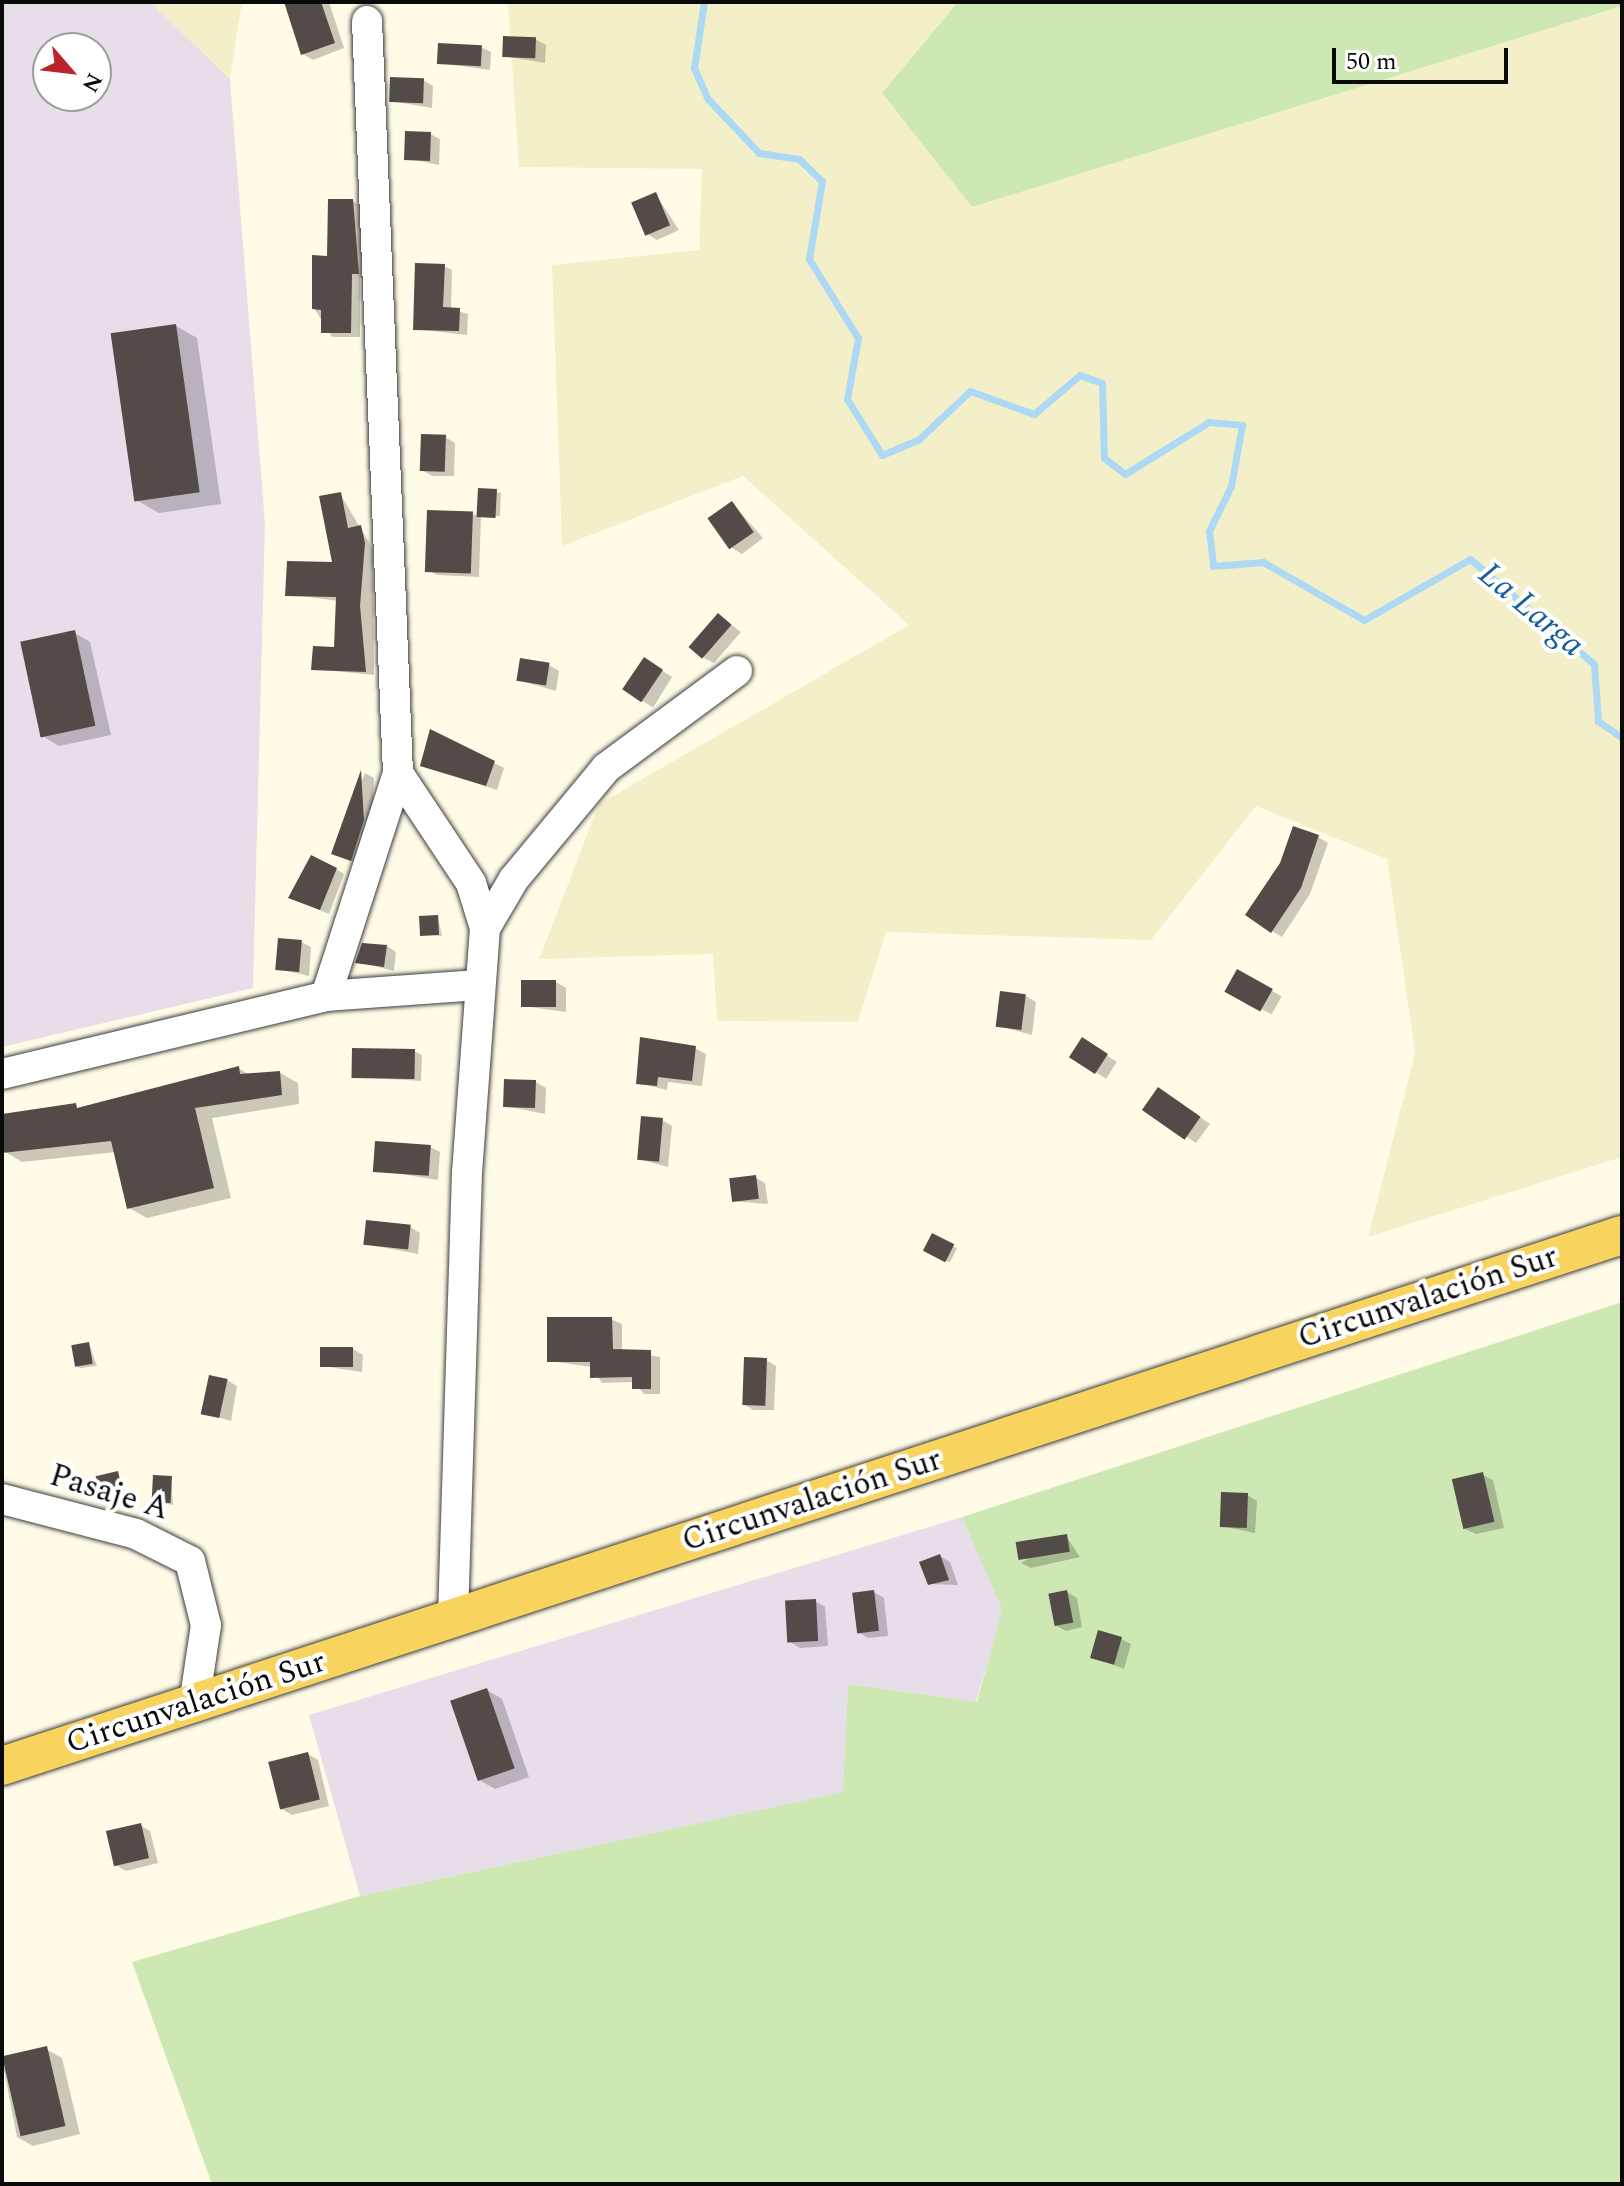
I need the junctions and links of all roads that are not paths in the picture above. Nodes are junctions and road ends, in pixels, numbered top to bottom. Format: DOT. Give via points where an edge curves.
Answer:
graph roads {
  1 [pos="367,21"];
  2 [pos="737,671"];
  3 [pos="398,773"];
  4 [pos="485,928"];
  5 [pos="478,985"];
  6 [pos="326,996"];
  7 [pos="2,1074"];
  8 [pos="1622,1235"];
  9 [pos="2,1499"];
  10 [pos="453,1619"];
  11 [pos="194,1704"];
  12 [pos="2,1766"];
  1 -- 3 [label="street"];
  2 -- 4 [label="street" via="606,768 514,879"];
  3 -- 4 [label="street" via="471,883"];
  3 -- 6 [label="street"];
  4 -- 5 [label="street"];
  5 -- 6 [label="street"];
  5 -- 10 [label="street"];
  6 -- 7 [label="street"];
  8 -- 10 [label="main road, Circunvalación Sur"];
  9 -- 11 [label="street, Pasaje A" via="136,1534 190,1561 206,1625"];
  10 -- 11 [label="main road, Circunvalación Sur"];
  11 -- 12 [label="main road, Circunvalación Sur"];
}
